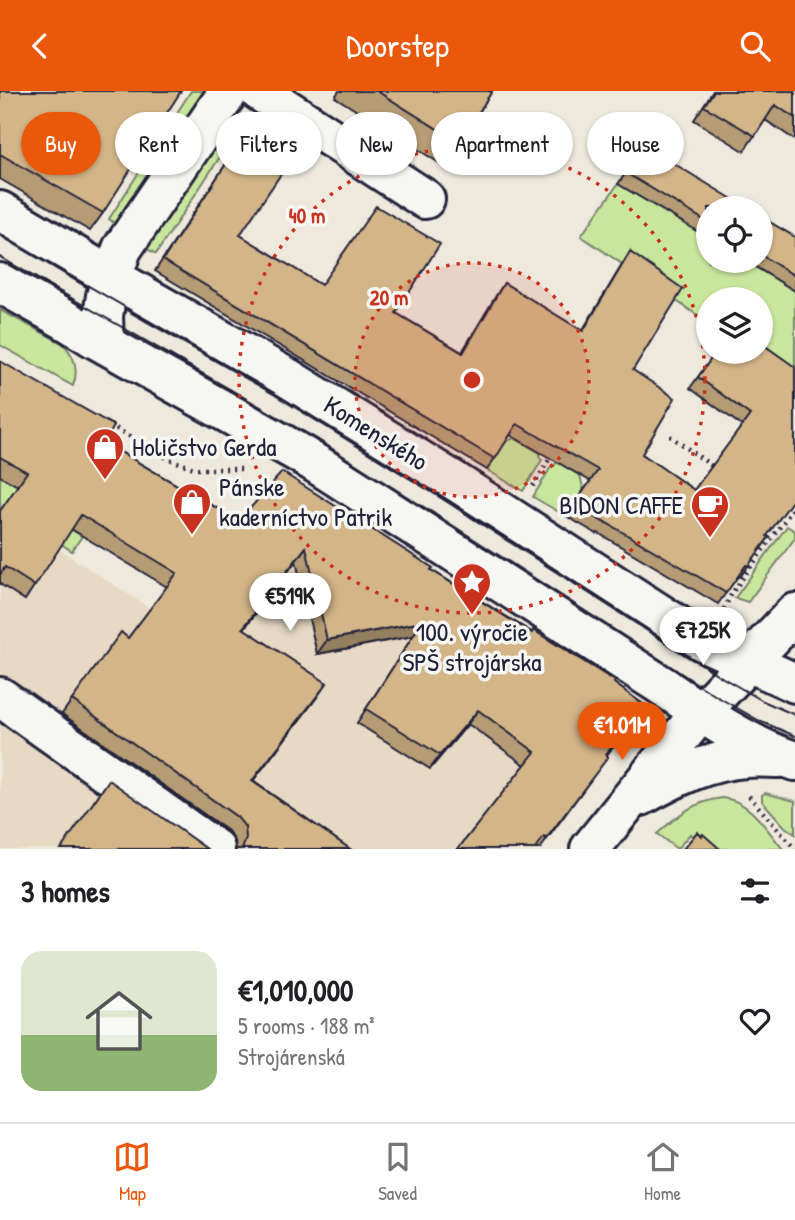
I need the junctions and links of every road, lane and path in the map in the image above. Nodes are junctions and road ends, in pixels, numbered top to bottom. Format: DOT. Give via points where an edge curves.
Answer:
graph roads {
  1 [pos="229,91"];
  2 [pos="260,91"];
  3 [pos="425,199"];
  4 [pos="0,211"];
  5 [pos="111,277"];
  6 [pos="0,283"];
  7 [pos="104,343"];
  8 [pos="109,424"];
  9 [pos="670,436"];
  10 [pos="550,459"];
  11 [pos="712,466"];
  12 [pos="250,470"];
  13 [pos="528,494"];
  14 [pos="795,506"];
  15 [pos="723,611"];
  16 [pos="795,614"];
  17 [pos="748,663"];
  18 [pos="795,683"];
  19 [pos="0,698"];
  20 [pos="700,713"];
  21 [pos="790,760"];
  22 [pos="747,794"];
  23 [pos="616,817"];
  24 [pos="215,849"];
  25 [pos="590,849"];
  26 [pos="795,849"];
  1 -- 5 [label="street" via="122,249"];
  2 -- 3 [label="street"];
  4 -- 5 [label="street, Komenského"];
  5 -- 7 [label="street" via="103,316"];
  5 -- 17 [label="street, Komenského" via="286,377 702,641"];
  6 -- 7 [label="street"];
  7 -- 20 [label="street" via="306,457"];
  8 -- 12 [label="path" via="169,459 196,469"];
  9 -- 11 [label="path"];
  10 -- 13 [label="path"];
  14 -- 15 [label="path"];
  16 -- 17 [label="street"];
  17 -- 18 [label="street, Komenského"];
  17 -- 20 [label="street"];
  19 -- 24 [label="street"];
  20 -- 21 [label="street"];
  20 -- 23 [label="street"];
  21 -- 23 [label="street" via="744,758 714,763 638,797"];
  22 -- 26 [label="path"];
  23 -- 25 [label="street"];
}
